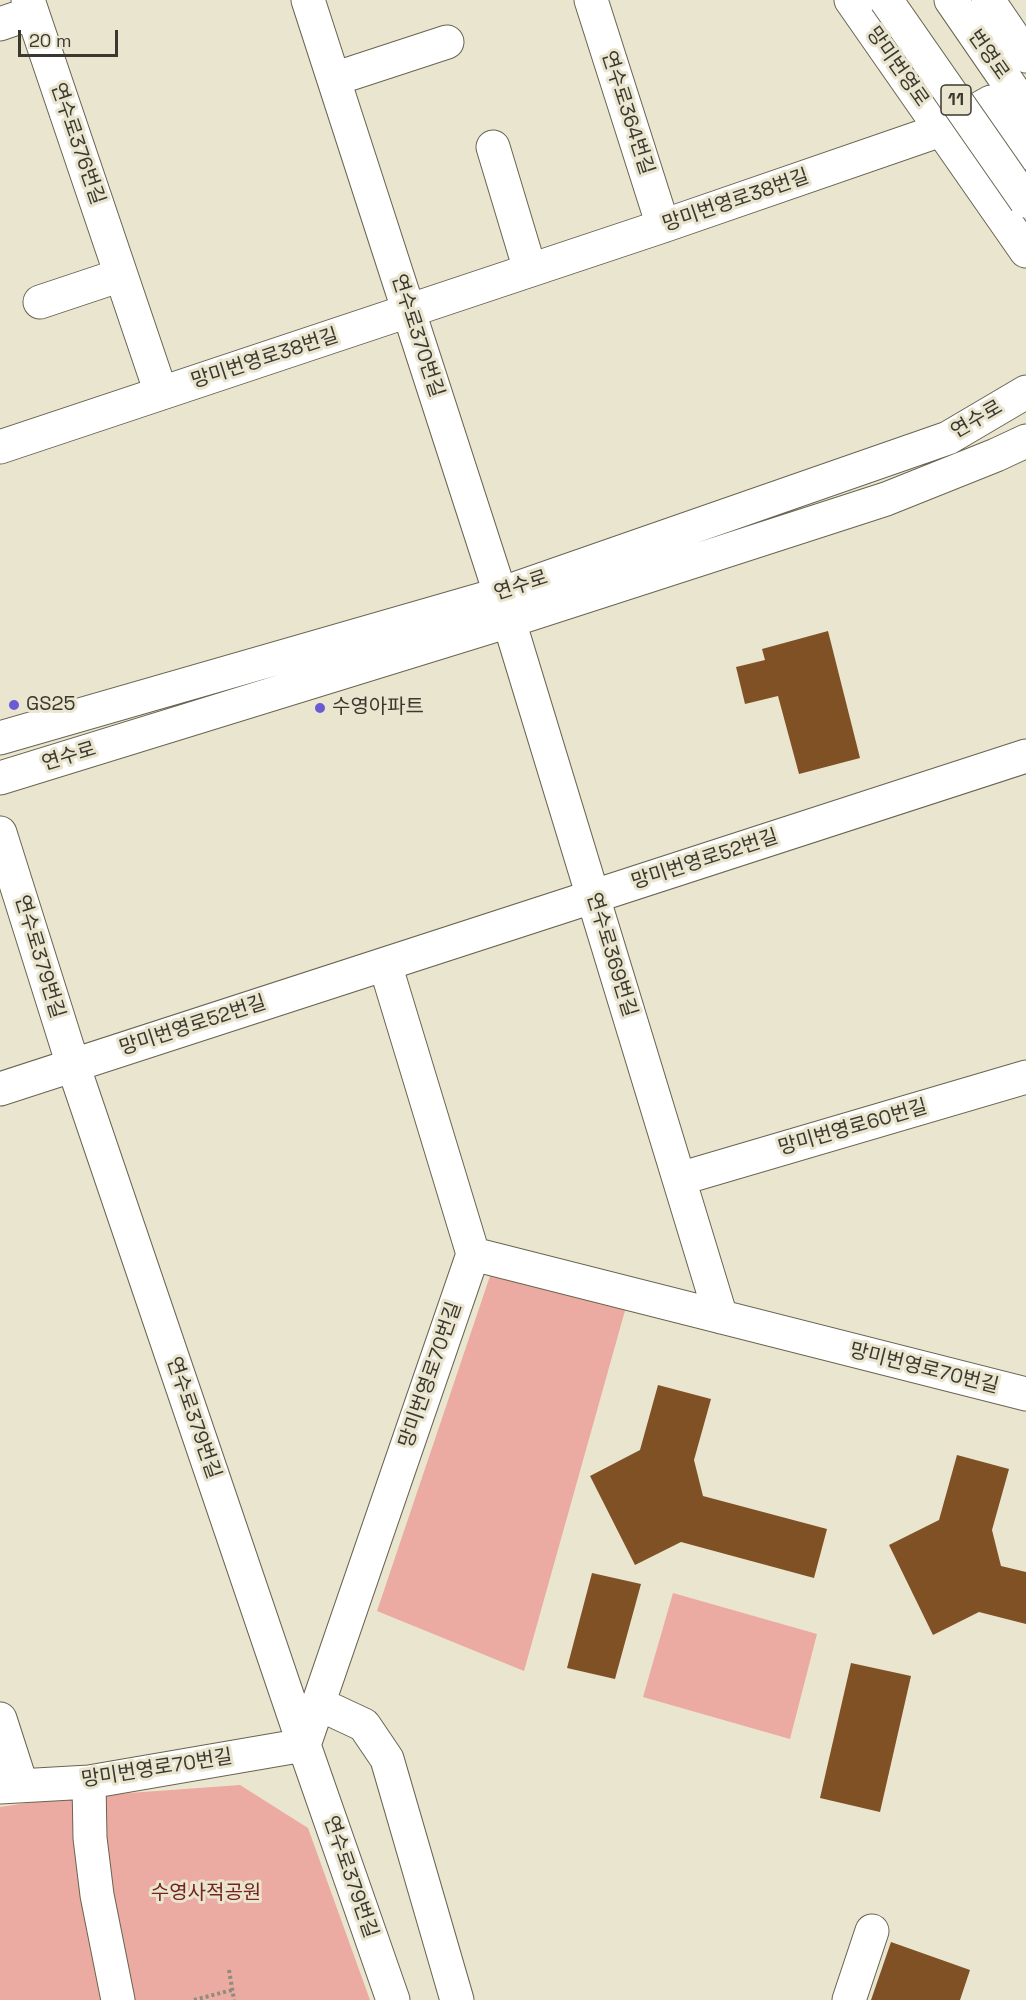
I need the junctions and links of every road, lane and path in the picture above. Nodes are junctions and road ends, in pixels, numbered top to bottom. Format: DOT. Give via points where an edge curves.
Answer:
graph roads {
  1 [pos="308,0"];
  2 [pos="591,0"];
  3 [pos="851,0"];
  4 [pos="886,0"];
  5 [pos="951,0"];
  6 [pos="988,0"];
  7 [pos="30,6"];
  8 [pos="0,24"];
  9 [pos="447,42"];
  10 [pos="1023,44"];
  11 [pos="333,79"];
  12 [pos="1026,109"];
  13 [pos="941,130"];
  14 [pos="493,147"];
  15 [pos="1026,153"];
  16 [pos="1026,201"];
  17 [pos="663,226"];
  18 [pos="1026,251"];
  19 [pos="530,270"];
  20 [pos="121,275"];
  21 [pos="40,302"];
  22 [pos="409,311"];
  23 [pos="1026,392"];
  24 [pos="161,393"];
  25 [pos="1026,441"];
  26 [pos="0,447"];
  27 [pos="1011,456"];
  28 [pos="505,607"];
  29 [pos="0,738"];
  30 [pos="1026,756"];
  31 [pos="0,778"];
  32 [pos="0,833"];
  33 [pos="593,896"];
  34 [pos="385,964"];
  35 [pos="73,1065"];
  36 [pos="1026,1077"];
  37 [pos="0,1089"];
  38 [pos="679,1179"];
  39 [pos="472,1254"];
  40 [pos="721,1317"];
  41 [pos="1026,1394"];
  42 [pos="319,1704"];
  43 [pos="0,1719"];
  44 [pos="304,1745"];
  45 [pos="89,1782"];
  46 [pos="10,1786"];
  47 [pos="872,1930"];
  48 [pos="229,1970"];
  49 [pos="232,1990"];
  50 [pos="118,2000"];
  51 [pos="194,2000"];
  52 [pos="234,2000"];
  53 [pos="393,2000"];
  54 [pos="458,2000"];
  55 [pos="849,2000"];
  1 -- 11 [label="main road, 연수로370번길"];
  2 -- 17 [label="main road, 연수로364번길"];
  3 -- 13 [label="main road, 망미번영로"];
  4 -- 16 [label="main road, 11, bridge"];
  5 -- 12 [label="main road, 번영로"];
  6 -- 10 [label="main road"];
  7 -- 8 [label="main road, 연수로376번길"];
  7 -- 20 [label="main road, 연수로376번길"];
  9 -- 11 [label="main road"];
  11 -- 22 [label="main road, 연수로370번길"];
  13 -- 15 [label="main road, 망미번영로38번길" via="991,102"];
  13 -- 17 [label="main road, 망미번영로38번길"];
  13 -- 18 [label="main road, 망미번영로"];
  14 -- 19 [label="main road"];
  17 -- 19 [label="main road, 망미번영로38번길"];
  19 -- 22 [label="main road, 망미번영로38번길"];
  20 -- 21 [label="main road"];
  20 -- 24 [label="main road, 연수로376번길"];
  22 -- 24 [label="main road, 망미번영로38번길"];
  22 -- 28 [label="main road, 연수로370번길"];
  23 -- 28 [label="main road, 연수로" via="948,438"];
  24 -- 26 [label="main road, 망미번영로38번길"];
  25 -- 27 [label="main road, 연수로"];
  27 -- 28 [label="main road, 연수로" via="886,499"];
  28 -- 29 [label="main road, 연수로"];
  28 -- 31 [label="main road, 연수로"];
  28 -- 33 [label="main road, 연수로369번길"];
  30 -- 33 [label="main road, 망미번영로52번길"];
  32 -- 35 [label="main road, 연수로379번길"];
  33 -- 34 [label="main road, 망미번영로52번길"];
  33 -- 38 [label="main road, 연수로369번길"];
  34 -- 35 [label="main road, 망미번영로52번길"];
  34 -- 39 [label="main road"];
  35 -- 37 [label="main road, 망미번영로52번길"];
  35 -- 44 [label="main road, 연수로379번길"];
  36 -- 38 [label="main road, 망미번영로60번길"];
  38 -- 40 [label="main road, 연수로369번길"];
  39 -- 40 [label="main road, 망미번영로70번길"];
  39 -- 42 [label="main road, 망미번영로70번길"];
  40 -- 41 [label="main road, 망미번영로70번길"];
  42 -- 44 [label="main road, 망미번영로70번길"];
  42 -- 54 [label="main road" via="364,1725 387,1759"];
  43 -- 46 [label="main road"];
  44 -- 45 [label="main road, 망미번영로70번길"];
  44 -- 53 [label="main road, 연수로379번길"];
  45 -- 46 [label="main road, 망미번영로70번길"];
  45 -- 50 [label="main road" via="97,1895"];
  47 -- 55 [label="main road"];
  48 -- 49 [label="path"];
  49 -- 51 [label="path"];
  49 -- 52 [label="path"];
}
